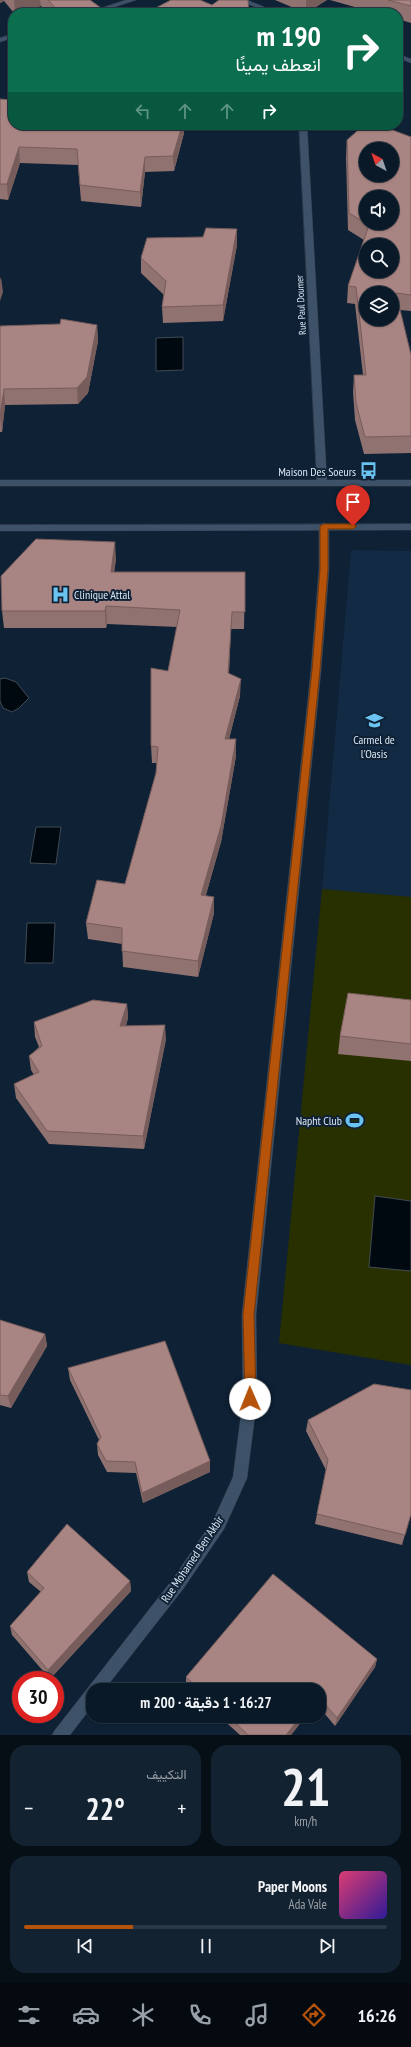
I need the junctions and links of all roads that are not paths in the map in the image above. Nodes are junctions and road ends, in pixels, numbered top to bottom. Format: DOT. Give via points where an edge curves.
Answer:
graph roads {
  1 [pos="133,0"];
  2 [pos="240,0"];
  3 [pos="106,8"];
  4 [pos="262,8"];
  5 [pos="303,130"];
  6 [pos="0,483"];
  7 [pos="322,483"];
  8 [pos="411,483"];
  9 [pos="324,526"];
  10 [pos="411,526"];
  11 [pos="0,528"];
  12 [pos="100,1683"];
  13 [pos="86,1702"];
  14 [pos="60,1735"];
  1 -- 3 [label="street"];
  2 -- 4 [label="street"];
  5 -- 7 [label="street, Rue Paul Doumer"];
  6 -- 7 [label="street"];
  7 -- 8 [label="street"];
  9 -- 10 [label="street"];
  9 -- 11 [label="street"];
  9 -- 12 [label="street, Rue Mohamed Ben Akbir" via="324,569 316,670 249,1315 250,1399 240,1478 218,1524 178,1584"];
  13 -- 14 [label="street"];
}
